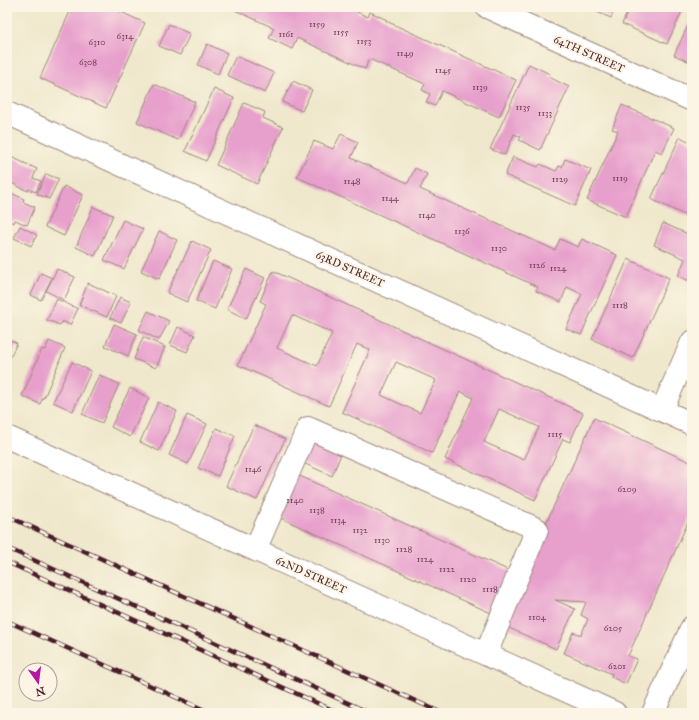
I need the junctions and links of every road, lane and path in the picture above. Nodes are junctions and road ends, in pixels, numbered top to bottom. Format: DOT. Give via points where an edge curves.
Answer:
graph roads {
  1 [pos="487,7"];
  2 [pos="692,100"];
  3 [pos="7,113"];
  4 [pos="692,342"];
  5 [pos="662,410"];
  6 [pos="692,424"];
  7 [pos="7,438"];
  8 [pos="255,550"];
  9 [pos="692,627"];
  10 [pos="486,654"];
  11 [pos="615,713"];
  12 [pos="653,713"];
  1 -- 2 [label="street, 64TH STREET"];
  3 -- 5 [label="street, 63RD STREET"];
  4 -- 5 [label="street"];
  5 -- 6 [label="street, 63RD STREET"];
  7 -- 8 [label="street, 62ND STREET"];
  8 -- 10 [label="street, 62ND STREET"];
  8 -- 10 [label="street" via="308,428 537,529"];
  9 -- 12 [label="street"];
  10 -- 11 [label="street, 62ND STREET"];
}
